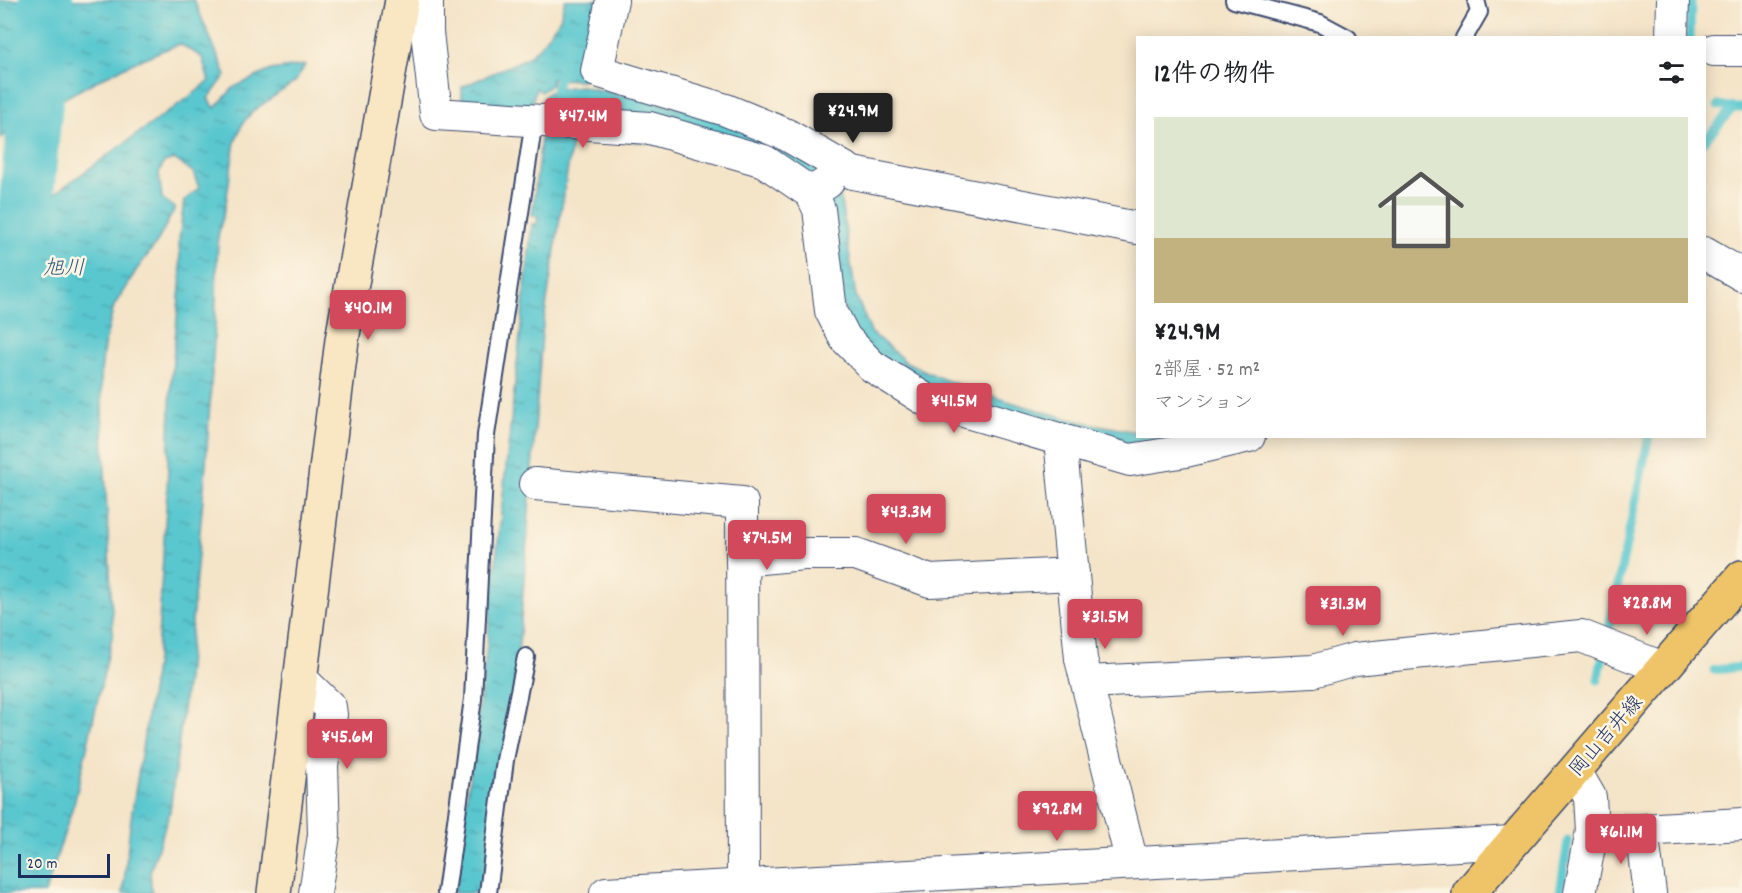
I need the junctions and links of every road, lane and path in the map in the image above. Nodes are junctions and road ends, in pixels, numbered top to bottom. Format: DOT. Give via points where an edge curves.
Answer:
graph roads {
  1 [pos="402,0"];
  2 [pos="427,0"];
  3 [pos="612,0"];
  4 [pos="1234,0"];
  5 [pos="1476,0"];
  6 [pos="1673,0"];
  7 [pos="1344,36"];
  8 [pos="1465,36"];
  9 [pos="1672,36"];
  10 [pos="534,121"];
  11 [pos="847,170"];
  12 [pos="811,193"];
  13 [pos="1136,228"];
  14 [pos="1706,254"];
  15 [pos="1742,275"];
  16 [pos="1241,438"];
  17 [pos="1060,439"];
  18 [pos="535,484"];
  19 [pos="742,560"];
  20 [pos="1073,574"];
  21 [pos="1742,577"];
  22 [pos="526,657"];
  23 [pos="1663,668"];
  24 [pos="299,677"];
  25 [pos="1087,682"];
  26 [pos="1575,771"];
  27 [pos="1742,824"];
  28 [pos="1642,830"];
  29 [pos="1592,831"];
  30 [pos="1512,842"];
  31 [pos="1132,863"];
  32 [pos="743,884"];
  33 [pos="615,892"];
  34 [pos="274,893"];
  35 [pos="315,893"];
  36 [pos="446,893"];
  37 [pos="488,893"];
  38 [pos="1469,893"];
  39 [pos="1580,893"];
  40 [pos="1650,893"];
  1 -- 24 [label="street" via="342,340"];
  2 -- 10 [label="street" via="436,114"];
  3 -- 11 [label="street" via="597,71 726,110 787,135"];
  4 -- 7 [label="lane" via="1320,23"];
  5 -- 8 [label="lane" via="1479,12"];
  6 -- 9 [label="street"];
  10 -- 12 [label="street" via="650,128 765,161"];
  10 -- 36 [label="lane" via="486,435 473,699"];
  11 -- 12 [label="street"];
  11 -- 13 [label="street"];
  12 -- 17 [label="street" via="819,209 831,311 845,338 872,366 926,400"];
  14 -- 15 [label="street"];
  16 -- 17 [label="street" via="1130,460"];
  17 -- 20 [label="street"];
  18 -- 19 [label="street" via="742,503"];
  19 -- 20 [label="street" via="856,554 930,581"];
  19 -- 32 [label="street"];
  20 -- 25 [label="street"];
  21 -- 23 [label="main road, 岡山吉井線"];
  22 -- 37 [label="lane" via="505,760"];
  23 -- 25 [label="street" via="1581,636 1367,658 1313,671"];
  23 -- 26 [label="main road, 岡山吉井線"];
  24 -- 34 [label="street"];
  24 -- 35 [label="street" via="330,707 331,715 322,765 324,835"];
  25 -- 31 [label="street"];
  26 -- 29 [label="street" via="1590,797"];
  26 -- 30 [label="main road, 岡山吉井線"];
  27 -- 28 [label="street"];
  28 -- 29 [label="street"];
  28 -- 40 [label="street"];
  29 -- 39 [label="street"];
  30 -- 31 [label="street"];
  30 -- 38 [label="main road, 岡山吉井線"];
  31 -- 32 [label="street"];
  32 -- 33 [label="street"];
}
